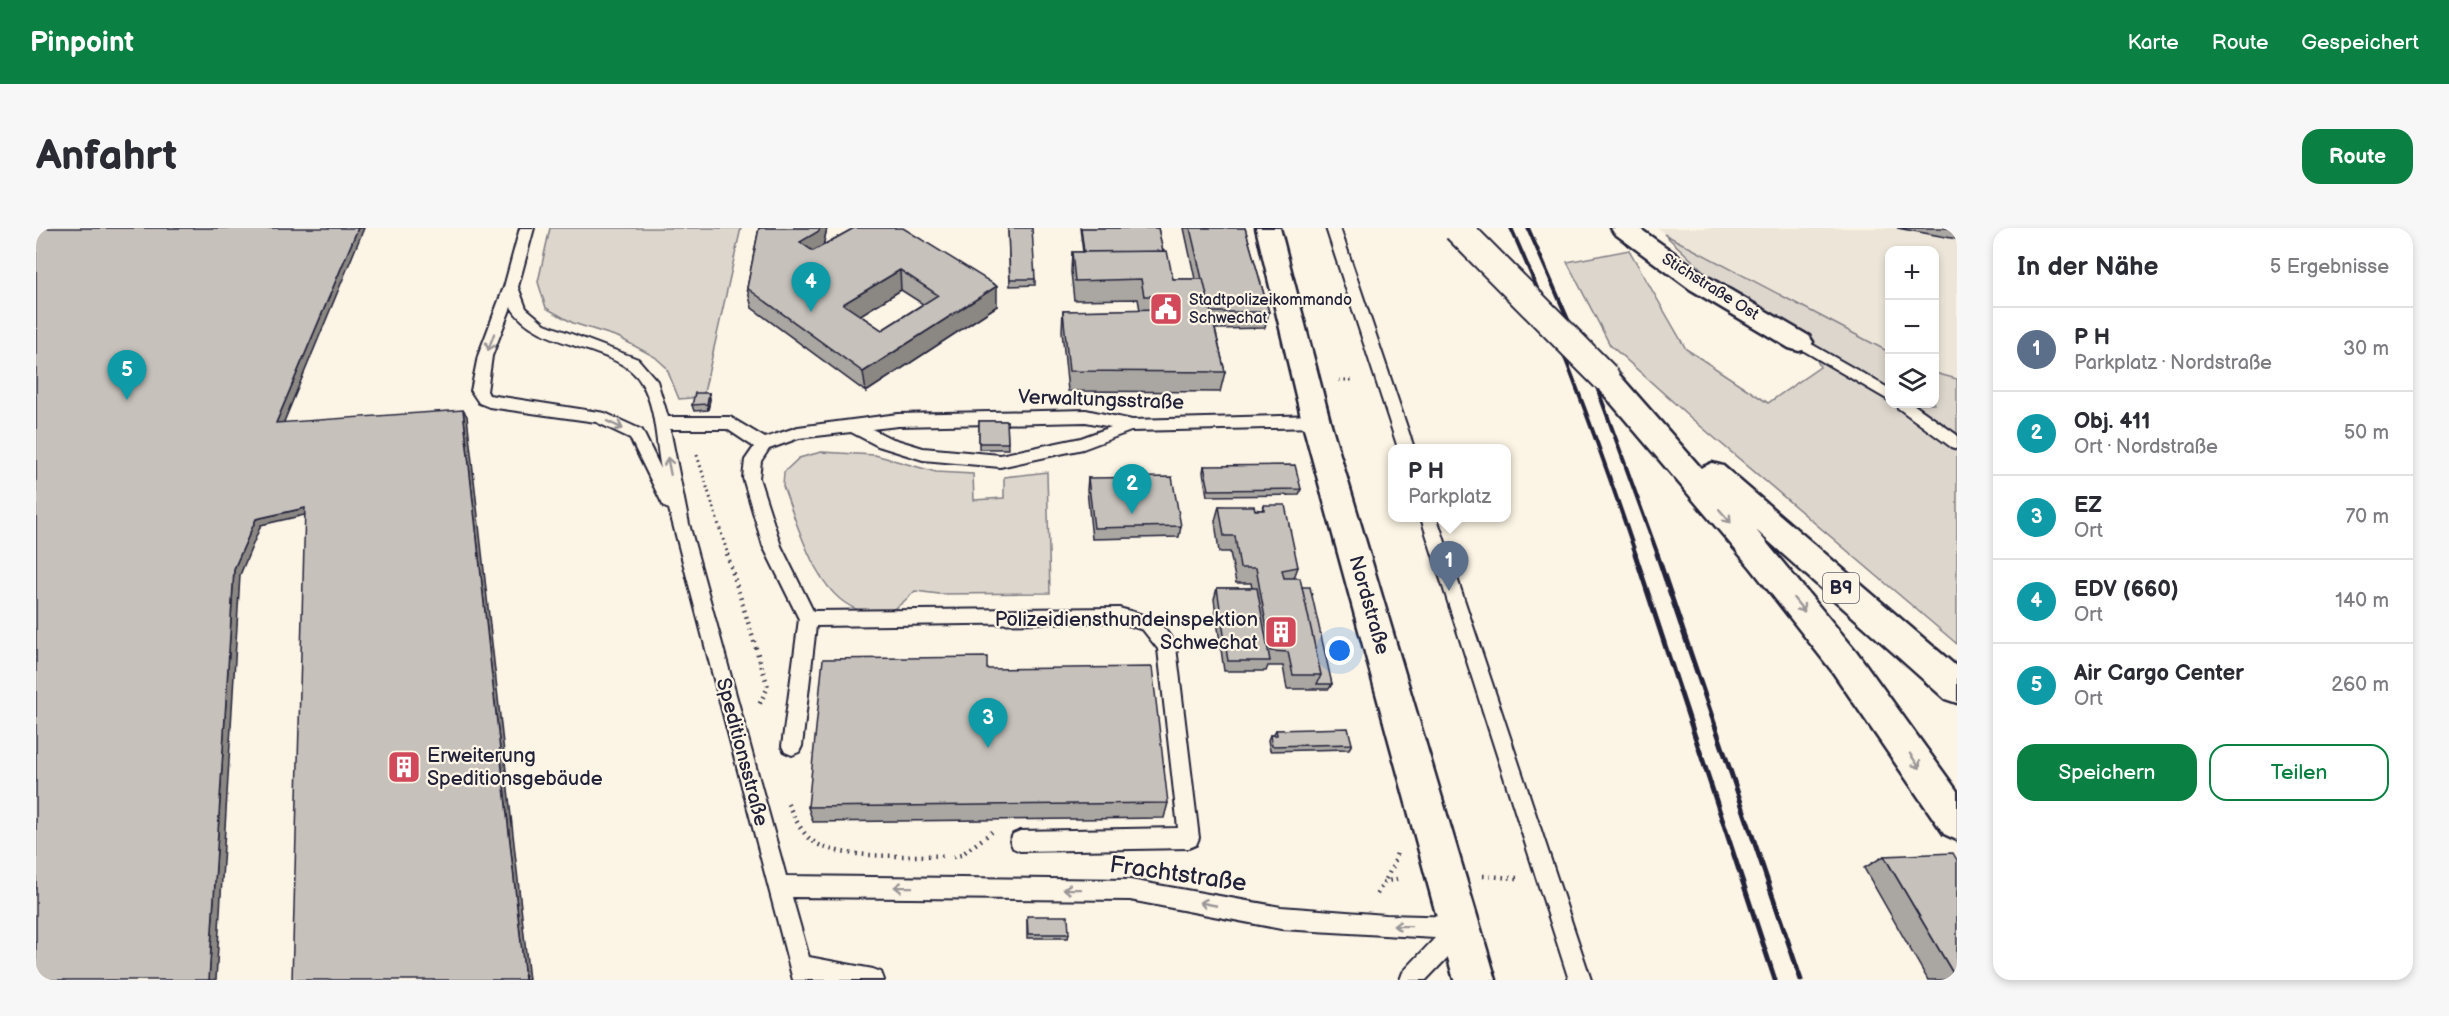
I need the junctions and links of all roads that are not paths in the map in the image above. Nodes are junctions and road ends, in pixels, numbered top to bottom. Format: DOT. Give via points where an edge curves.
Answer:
graph roads {
  1 [pos="527,228"];
  2 [pos="1268,228"];
  3 [pos="1333,228"];
  4 [pos="1457,228"];
  5 [pos="1623,228"];
  6 [pos="511,287"];
  7 [pos="1799,342"];
  8 [pos="1605,376"];
  9 [pos="1885,393"];
  10 [pos="1909,408"];
  11 [pos="1317,421"];
  12 [pos="661,423"];
  13 [pos="850,425"];
  14 [pos="1132,426"];
  15 [pos="1957,443"];
  16 [pos="1405,444"];
  17 [pos="763,445"];
  18 [pos="1430,522"];
  19 [pos="680,524"];
  20 [pos="808,619"];
  21 [pos="1957,687"];
  22 [pos="792,746"];
  23 [pos="1957,822"];
  24 [pos="1020,842"];
  25 [pos="778,886"];
  26 [pos="1460,928"];
  27 [pos="802,973"];
  28 [pos="873,980"];
  29 [pos="1411,980"];
  30 [pos="1475,980"];
  31 [pos="1580,980"];
  1 -- 6 [label="lane, Speditionsstraße"];
  2 -- 11 [label="main road, Nordstraße"];
  3 -- 16 [label="lane"];
  4 -- 8 [label="main road, B9, bridge"];
  5 -- 7 [label="main road, Stichstraße Ost" via="1699,283"];
  6 -- 12 [label="lane, Speditionsstraße" via="518,310 540,327 633,363 649,381"];
  6 -- 19 [label="lane, Speditionsstraße, one-way" via="485,356 479,392 494,403 599,417 636,434"];
  7 -- 9 [label="lane"];
  8 -- 21 [label="main road, B9"];
  8 -- 23 [label="main road, one-way" via="1844,661"];
  10 -- 15 [label="lane"];
  11 -- 14 [label="lane, Verwaltungsstraße"];
  11 -- 26 [label="main road, Nordstraße"];
  12 -- 17 [label="lane" via="730,423"];
  19 -- 12 [label="lane, Speditionsstraße, one-way"];
  13 -- 14 [label="lane, Verwaltungsstraße" via="898,420 1086,416"];
  13 -- 14 [label="lane" via="884,442 923,454 1000,461 1083,443"];
  13 -- 17 [label="lane, Verwaltungsstraße" via="798,433"];
  17 -- 20 [label="lane" via="753,460 750,478 772,546"];
  18 -- 31 [label="lane"];
  19 -- 25 [label="lane, Speditionsstraße"];
  20 -- 22 [label="lane"];
  20 -- 24 [label="lane" via="1119,615 1149,624 1167,647 1189,838"];
  26 -- 25 [label="lane, Frachtstraße, one-way" via="1281,918 1130,890"];
  25 -- 27 [label="lane, Speditionsstraße"];
  26 -- 29 [label="lane"];
  26 -- 30 [label="main road, Nordstraße"];
  27 -- 28 [label="lane"];
}
